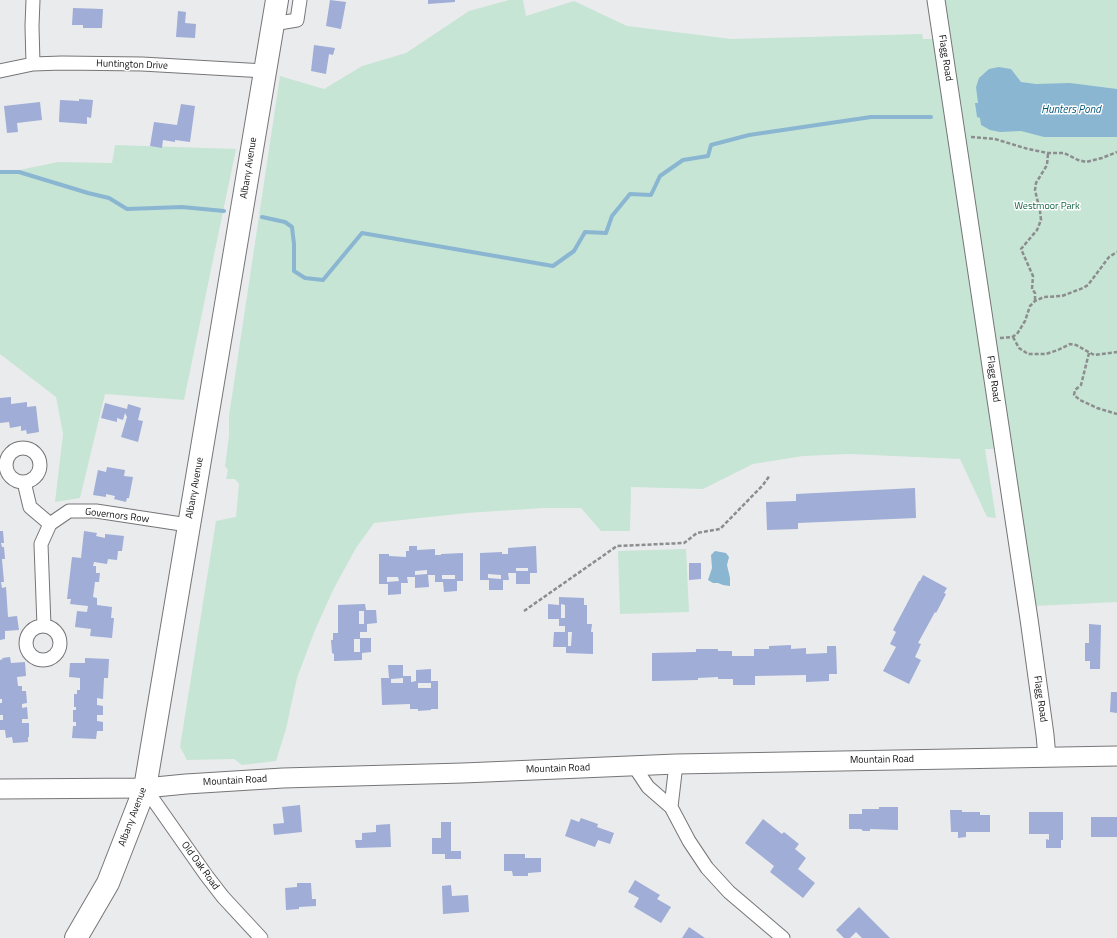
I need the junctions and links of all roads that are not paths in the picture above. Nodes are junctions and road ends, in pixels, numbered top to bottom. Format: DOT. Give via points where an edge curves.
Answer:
graph roads {
  1 [pos="33,0"];
  2 [pos="277,0"];
  3 [pos="300,0"];
  4 [pos="936,0"];
  5 [pos="273,24"];
  6 [pos="33,64"];
  7 [pos="0,71"];
  8 [pos="265,71"];
  9 [pos="24,482"];
  10 [pos="50,524"];
  11 [pos="188,525"];
  12 [pos="44,626"];
  13 [pos="1117,756"];
  14 [pos="1047,758"];
  15 [pos="676,764"];
  16 [pos="634,766"];
  17 [pos="145,788"];
  18 [pos="0,789"];
  19 [pos="671,807"];
  20 [pos="76,938"];
  21 [pos="261,938"];
  22 [pos="783,938"];
  1 -- 6 [label="street"];
  2 -- 5 [label="highway, Albany Avenue"];
  3 -- 5 [label="street" via="297,20"];
  4 -- 14 [label="street, Flagg Road" via="1029,619"];
  5 -- 8 [label="highway, Albany Avenue"];
  6 -- 7 [label="street, Huntington Drive"];
  6 -- 8 [label="street, Huntington Drive" via="142,64"];
  8 -- 11 [label="highway, Albany Avenue"];
  9 -- 10 [label="street" via="30,507"];
  10 -- 11 [label="street, Governors Row" via="69,511 89,511"];
  10 -- 12 [label="street" via="41,544"];
  11 -- 17 [label="highway, Albany Avenue"];
  13 -- 14 [label="main road, Mountain Road"];
  14 -- 15 [label="main road, Mountain Road"];
  15 -- 16 [label="main road, Mountain Road"];
  15 -- 19 [label="street"];
  16 -- 17 [label="main road, Mountain Road" via="283,778"];
  16 -- 19 [label="street" via="648,787"];
  17 -- 18 [label="main road, Mountain Road"];
  17 -- 20 [label="highway, Albany Avenue" via="108,883"];
  17 -- 21 [label="street, Old Oak Road" via="223,897"];
  19 -- 22 [label="street" via="707,868 729,892"];
}
